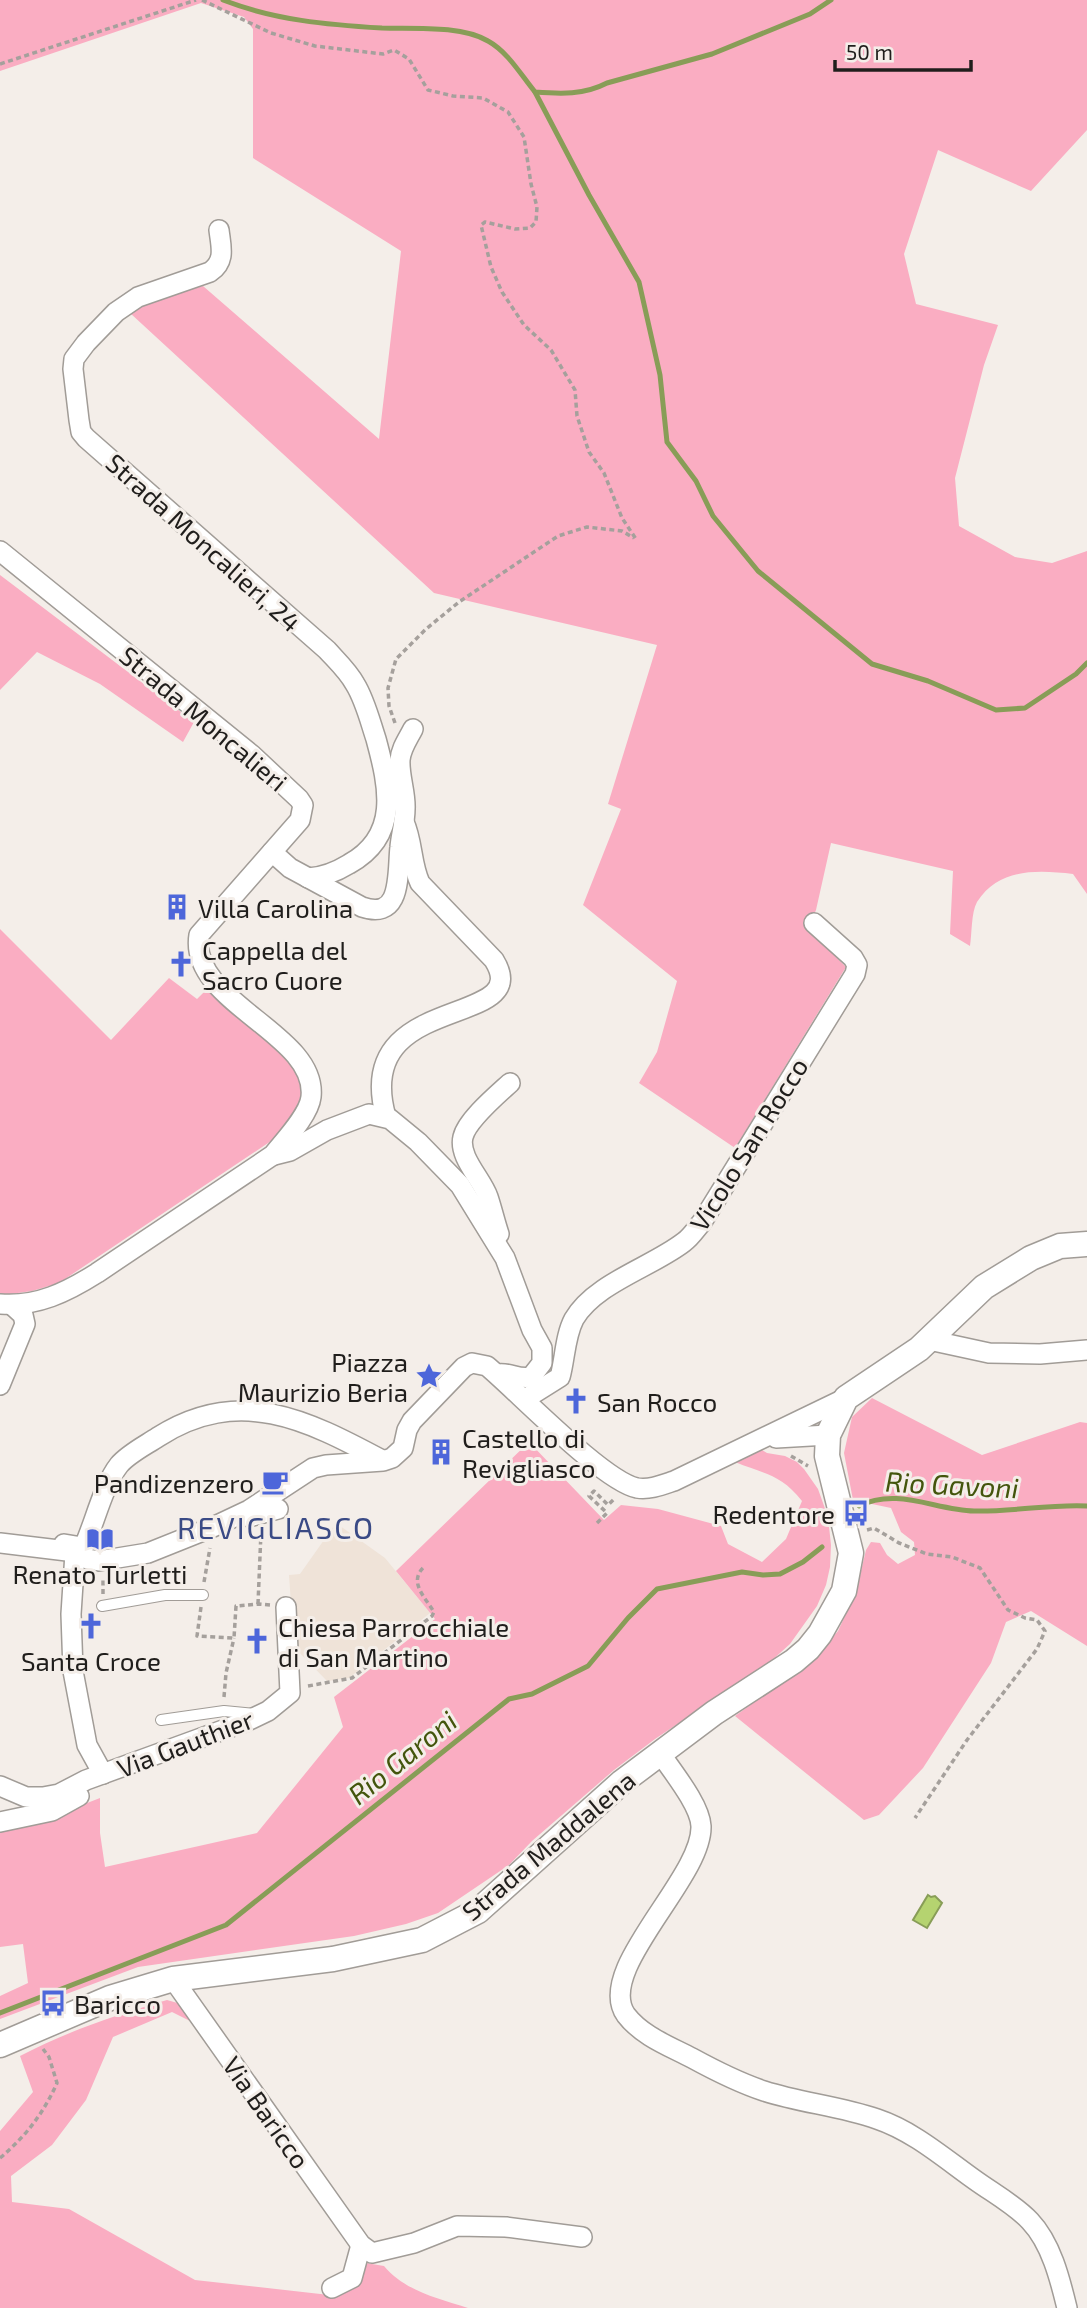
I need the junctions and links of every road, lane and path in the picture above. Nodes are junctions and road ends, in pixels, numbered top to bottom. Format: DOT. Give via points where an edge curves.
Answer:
graph roads {
  1 [pos="196,0"];
  2 [pos="202,0"];
  3 [pos="0,64"];
  4 [pos="219,230"];
  5 [pos="0,551"];
  6 [pos="413,729"];
  7 [pos="402,748"];
  8 [pos="404,822"];
  9 [pos="272,852"];
  10 [pos="309,878"];
  11 [pos="814,923"];
  12 [pos="510,1083"];
  13 [pos="386,1117"];
  14 [pos="272,1155"];
  15 [pos="1087,1244"];
  16 [pos="505,1258"];
  17 [pos="6,1305"];
  18 [pos="929,1340"];
  19 [pos="1087,1350"];
  20 [pos="494,1371"];
  21 [pos="0,1385"];
  22 [pos="846,1398"];
  23 [pos="525,1399"];
  24 [pos="828,1434"];
  25 [pos="758,1442"];
  26 [pos="387,1459"];
  27 [pos="808,1467"];
  28 [pos="628,1485"];
  29 [pos="270,1511"];
  30 [pos="224,1522"];
  31 [pos="597,1523"];
  32 [pos="848,1535"];
  33 [pos="8,1543"];
  34 [pos="75,1553"];
  35 [pos="104,1561"];
  36 [pos="424,1567"];
  37 [pos="203,1595"];
  38 [pos="102,1606"];
  39 [pos="286,1607"];
  40 [pos="197,1636"];
  41 [pos="234,1638"];
  42 [pos="290,1693"];
  43 [pos="224,1711"];
  44 [pos="259,1714"];
  45 [pos="161,1720"];
  46 [pos="660,1753"];
  47 [pos="103,1774"];
  48 [pos="0,1786"];
  49 [pos="915,1818"];
  50 [pos="0,1822"];
  51 [pos="173,1979"];
  52 [pos="29,2031"];
  53 [pos="0,2045"];
  54 [pos="0,2158"];
  55 [pos="582,2237"];
  56 [pos="361,2245"];
  57 [pos="332,2288"];
  58 [pos="1067,2308"];
  1 -- 3 [label="path"];
  2 -- 7 [label="path" via="271,33 315,46 383,54 394,50 409,59 428,90 483,98 508,112 524,137 536,222 530,228 515,229 481,225 491,267 524,325 551,350 575,390 577,416 589,452 636,539 622,531 587,527 558,536 458,602 426,629 396,659 391,673 389,706"];
  4 -- 10 [label="street, Strada Moncalieri, 24" via="222,255 217,268 138,297 116,312 74,359 74,385 81,432 86,438 327,650 356,685 382,761 385,820 365,853 330,874"];
  5 -- 9 [label="street, Strada Moncalieri" via="299,799 300,820"];
  6 -- 7 [label="street"];
  7 -- 8 [label="street"];
  8 -- 10 [label="street" via="397,888 390,904 382,909 362,908"];
  8 -- 13 [label="street" via="420,883 494,960 501,981 491,997 419,1026 397,1044 382,1071"];
  9 -- 10 [label="street"];
  9 -- 14 [label="street, Strada Moncalieri" via="199,935 197,946 209,976 302,1062 310,1083 311,1099 305,1112"];
  11 -- 23 [label="street, Vicolo San Rocco" via="853,958 855,974 702,1222 673,1250 583,1306 570,1328 560,1377"];
  12 -- 16 [label="street" via="463,1137 464,1153 487,1195"];
  13 -- 14 [label="street" via="369,1114 352,1119 290,1152"];
  13 -- 16 [label="street" via="460,1185"];
  14 -- 17 [label="street, Strada Moncalieri" via="71,1290"];
  15 -- 18 [label="street" via="1060,1246 1031,1258 984,1287"];
  16 -- 20 [label="street" via="543,1357 531,1377 521,1379"];
  17 -- 21 [label="street" via="23,1315 25,1324"];
  18 -- 19 [label="street" via="989,1353"];
  18 -- 22 [label="street"];
  20 -- 23 [label="street"];
  20 -- 26 [label="street" via="480,1363 464,1367 412,1421 403,1448"];
  22 -- 24 [label="street"];
  22 -- 25 [label="street"];
  23 -- 28 [label="street" via="610,1475"];
  24 -- 25 [label="street"];
  24 -- 32 [label="street, Strada Maddalena" via="827,1456"];
  25 -- 27 [label="path"];
  25 -- 28 [label="street" via="659,1486"];
  26 -- 30 [label="street" via="313,1468"];
  26 -- 33 [label="street" via="292,1418 229,1412 208,1415 171,1429 119,1464 82,1547 47,1541"];
  28 -- 31 [label="path" via="608,1505 594,1491 589,1496 607,1513"];
  29 -- 30 [label="street"];
  29 -- 41 [label="path" via="258,1604 236,1606"];
  30 -- 35 [label="street" via="148,1553"];
  32 -- 46 [label="street, Strada Maddalena" via="851,1553 844,1591 808,1649"];
  32 -- 49 [label="path" via="874,1528 927,1554 980,1568 1008,1610 1037,1620 1045,1631 1037,1649"];
  33 -- 34 [label="street"];
  34 -- 35 [label="street"];
  34 -- 47 [label="street" via="71,1651 87,1745"];
  35 -- 38 [label="path"];
  36 -- 42 [label="path" via="416,1581 432,1616 349,1680 313,1684"];
  37 -- 38 [label="lane" via="165,1595"];
  39 -- 42 [label="street"];
  40 -- 41 [label="path"];
  41 -- 43 [label="path"];
  42 -- 44 [label="street, Via Gauthier"];
  43 -- 44 [label="lane"];
  43 -- 45 [label="lane"];
  44 -- 47 [label="street, Via Gauthier"];
  46 -- 51 [label="street, Strada Maddalena" via="478,1911 422,1940 333,1959"];
  46 -- 58 [label="street" via="696,1810 701,1836 625,1971 618,1994 625,2013 643,2033 764,2091 848,2110 918,2139 1031,2222 1049,2251"];
  47 -- 48 [label="street" via="43,1797 26,1797"];
  47 -- 50 [label="street, Via Gauthier" via="52,1811"];
  51 -- 52 [label="street, Strada Maddalena" via="110,1998"];
  51 -- 56 [label="street, Via Baricco"];
  52 -- 53 [label="street, Strada Maddalena"];
  52 -- 54 [label="path" via="49,2057 57,2083 46,2109"];
  55 -- 56 [label="street" via="457,2226 372,2253"];
  56 -- 57 [label="street" via="352,2278"];
}
